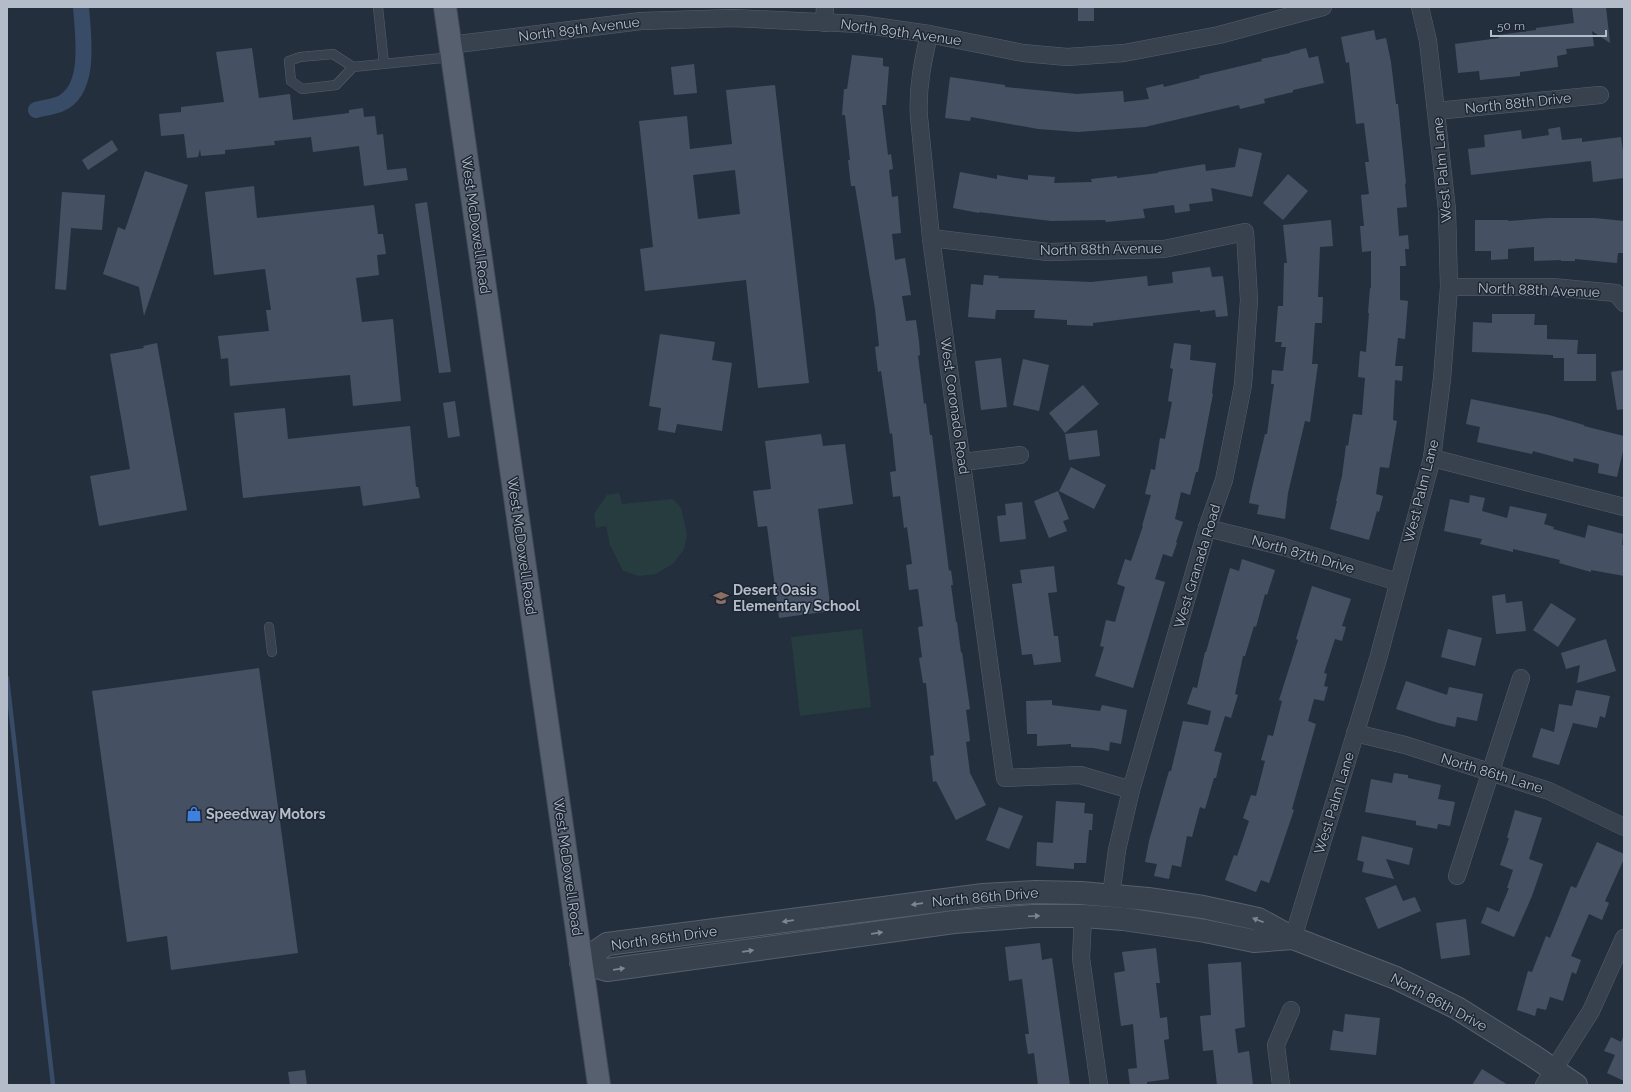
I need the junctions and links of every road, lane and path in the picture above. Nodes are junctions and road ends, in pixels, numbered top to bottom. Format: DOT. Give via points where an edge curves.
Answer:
graph roads {
  1 [pos="378,7"];
  2 [pos="445,7"];
  3 [pos="1323,7"];
  4 [pos="1420,7"];
  5 [pos="824,15"];
  6 [pos="929,34"];
  7 [pos="451,51"];
  8 [pos="384,64"];
  9 [pos="353,67"];
  10 [pos="1600,95"];
  11 [pos="1436,111"];
  12 [pos="1245,232"];
  13 [pos="931,238"];
  14 [pos="1449,287"];
  15 [pos="1624,303"];
  16 [pos="1020,455"];
  17 [pos="1432,458"];
  18 [pos="963,462"];
  19 [pos="1624,507"];
  20 [pos="1207,528"];
  21 [pos="1398,582"];
  22 [pos="269,627"];
  23 [pos="272,652"];
  24 [pos="1521,678"];
  25 [pos="1355,733"];
  26 [pos="1490,773"];
  27 [pos="1131,790"];
  28 [pos="1624,827"];
  29 [pos="1457,876"];
  30 [pos="1010,893"];
  31 [pos="1111,896"];
  32 [pos="1083,916"];
  33 [pos="1011,917"];
  34 [pos="1292,938"];
  35 [pos="1624,938"];
  36 [pos="581,962"];
  37 [pos="1291,1010"];
  38 [pos="1549,1077"];
  39 [pos="599,1085"];
  40 [pos="1099,1085"];
  41 [pos="1281,1085"];
  42 [pos="1576,1085"];
  1 -- 8 [label="lane"];
  2 -- 7 [label="main road, West McDowell Road"];
  3 -- 6 [label="street, North 89th Avenue" via="1219,34 1124,53 1067,57 1023,53"];
  4 -- 11 [label="street, West Palm Lane" via="1428,41"];
  5 -- 6 [label="street, North 89th Avenue" via="860,24"];
  5 -- 7 [label="street, North 89th Avenue" via="641,21"];
  6 -- 13 [label="street, West Coronado Road" via="918,99"];
  7 -- 8 [label="lane"];
  7 -- 36 [label="main road, West McDowell Road"];
  8 -- 9 [label="lane"];
  9 -- 9 [label="lane" via="333,54 300,57 289,61 291,81 302,88 336,85"];
  10 -- 11 [label="street, North 88th Drive"];
  11 -- 14 [label="street, West Palm Lane" via="1447,210"];
  12 -- 13 [label="street, North 88th Avenue" via="1164,249 1048,252"];
  12 -- 20 [label="street, West Granada Road" via="1249,300 1243,385 1224,480"];
  13 -- 18 [label="street, West Coronado Road"];
  14 -- 15 [label="street, North 88th Avenue" via="1552,287 1616,293"];
  14 -- 17 [label="street, West Palm Lane" via="1442,379"];
  16 -- 18 [label="street"];
  17 -- 19 [label="street"];
  17 -- 21 [label="street, West Palm Lane"];
  18 -- 27 [label="street, West Coronado Road" via="1005,778 1080,775"];
  20 -- 21 [label="street, North 87th Drive" via="1284,547"];
  20 -- 27 [label="street, West Granada Road"];
  21 -- 25 [label="street, West Palm Lane"];
  22 -- 23 [label="lane"];
  24 -- 26 [label="street"];
  25 -- 26 [label="street, North 86th Lane" via="1406,745"];
  25 -- 34 [label="street, West Palm Lane"];
  26 -- 28 [label="street, North 86th Lane" via="1549,791"];
  26 -- 29 [label="street"];
  27 -- 31 [label="street, West Granada Road" via="1117,850"];
  30 -- 31 [label="street, North 86th Drive"];
  30 -- 33 [label="street"];
  30 -- 36 [label="street, North 86th Drive, one-way" via="607,944"];
  34 -- 31 [label="street, North 86th Drive, one-way" via="1258,919 1203,906"];
  33 -- 32 [label="street, North 86th Drive, one-way"];
  32 -- 34 [label="street, North 86th Drive" via="1172,925 1254,941"];
  32 -- 40 [label="street" via="1081,958"];
  36 -- 33 [label="street, North 86th Drive, one-way" via="607,970 954,922"];
  34 -- 38 [label="street, North 86th Drive" via="1396,978 1450,1005"];
  35 -- 38 [label="street" via="1591,1011"];
  36 -- 39 [label="main road, West McDowell Road"];
  37 -- 41 [label="street" via="1276,1045"];
  38 -- 42 [label="street, North 86th Drive"];
}
